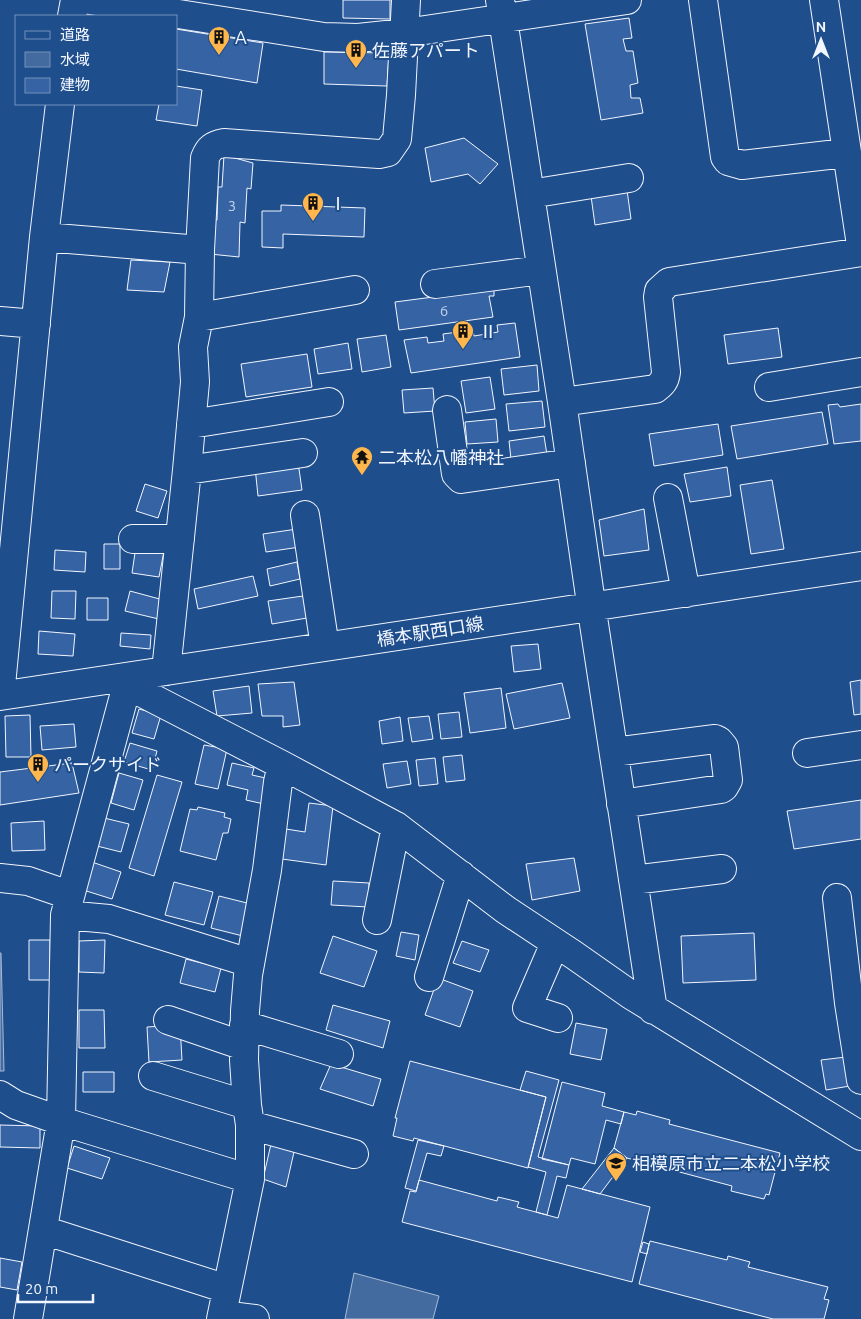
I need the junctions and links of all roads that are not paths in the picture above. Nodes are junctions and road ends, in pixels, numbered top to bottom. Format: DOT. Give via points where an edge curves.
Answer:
graph roads {
  1 [pos="75,0"];
  2 [pos="90,0"];
  3 [pos="406,0"];
  4 [pos="627,0"];
  5 [pos="703,0"];
  6 [pos="824,0"];
  7 [pos="501,9"];
  8 [pos="240,11"];
  9 [pos="72,15"];
  10 [pos="405,33"];
  11 [pos="60,105"];
  12 [pos="846,152"];
  13 [pos="629,178"];
  14 [pos="530,194"];
  15 [pos="44,237"];
  16 [pos="861,245"];
  17 [pos="200,250"];
  18 [pos="861,252"];
  19 [pos="541,270"];
  20 [pos="435,284"];
  21 [pos="355,290"];
  22 [pos="199,317"];
  23 [pos="0,321"];
  24 [pos="36,324"];
  25 [pos="861,372"];
  26 [pos="769,387"];
  27 [pos="329,402"];
  28 [pos="562,402"];
  29 [pos="447,410"];
  30 [pos="192,424"];
  31 [pos="303,453"];
  32 [pos="571,463"];
  33 [pos="187,470"];
  34 [pos="668,498"];
  35 [pos="305,515"];
  36 [pos="133,539"];
  37 [pos="180,539"];
  38 [pos="861,566"];
  39 [pos="686,593"];
  40 [pos="592,607"];
  41 [pos="325,647"];
  42 [pos="166,671"];
  43 [pos="126,681"];
  44 [pos="0,696"];
  45 [pos="861,745"];
  46 [pos="614,752"];
  47 [pos="807,753"];
  48 [pos="282,765"];
  49 [pos="621,804"];
  50 [pos="396,826"];
  51 [pos="722,869"];
  52 [pos="461,875"];
  53 [pos="0,878"];
  54 [pos="633,880"];
  55 [pos="837,898"];
  56 [pos="67,905"];
  57 [pos="377,920"];
  58 [pos="555,943"];
  59 [pos="250,963"];
  60 [pos="429,977"];
  61 [pos="855,1002"];
  62 [pos="653,1010"];
  63 [pos="558,1018"];
  64 [pos="168,1020"];
  65 [pos="244,1035"];
  66 [pos="339,1054"];
  67 [pos="153,1076"];
  68 [pos="861,1080"];
  69 [pos="0,1095"];
  70 [pos="248,1115"];
  71 [pos="60,1121"];
  72 [pos="861,1136"];
  73 [pos="354,1154"];
  74 [pos="250,1179"];
  75 [pos="43,1230"];
  76 [pos="224,1308"];
  77 [pos="28,1319"];
  78 [pos="255,1319"];
  1 -- 9 [label="street"];
  2 -- 8 [label="street"];
  3 -- 10 [label="street"];
  4 -- 7 [label="street"];
  5 -- 12 [label="street" via="728,161 742,166"];
  6 -- 12 [label="street"];
  7 -- 10 [label="street"];
  7 -- 14 [label="street"];
  8 -- 10 [label="street" via="324,37 358,38"];
  10 -- 17 [label="street" via="394,146 379,154 224,143 214,145 205,158"];
  11 -- 15 [label="street"];
  12 -- 16 [label="street"];
  13 -- 14 [label="street"];
  14 -- 19 [label="street"];
  15 -- 17 [label="street"];
  15 -- 24 [label="street"];
  17 -- 22 [label="street"];
  18 -- 28 [label="street" via="669,282 659,291 658,298 666,372 662,385 655,390"];
  19 -- 20 [label="street"];
  19 -- 28 [label="street"];
  21 -- 22 [label="street"];
  22 -- 30 [label="street" via="192,347 195,382"];
  23 -- 24 [label="street"];
  24 -- 44 [label="street"];
  25 -- 26 [label="street"];
  27 -- 30 [label="street"];
  28 -- 32 [label="street"];
  29 -- 32 [label="street" via="456,474 461,479"];
  30 -- 33 [label="street"];
  31 -- 33 [label="street"];
  32 -- 40 [label="street"];
  33 -- 37 [label="street"];
  34 -- 39 [label="street"];
  35 -- 41 [label="street"];
  36 -- 37 [label="street"];
  37 -- 42 [label="street"];
  38 -- 39 [label="street, 橋本駅西口線"];
  39 -- 40 [label="street, 橋本駅西口線"];
  40 -- 41 [label="street, 橋本駅西口線"];
  40 -- 46 [label="street"];
  41 -- 42 [label="street, 橋本駅西口線"];
  42 -- 43 [label="street, 橋本駅西口線"];
  43 -- 44 [label="street, 橋本駅西口線"];
  43 -- 48 [label="street"];
  43 -- 56 [label="street"];
  45 -- 47 [label="street"];
  46 -- 49 [label="street"];
  46 -- 49 [label="street" via="715,739 724,747 728,780 721,789"];
  48 -- 50 [label="street"];
  48 -- 59 [label="street"];
  49 -- 54 [label="street"];
  50 -- 52 [label="street"];
  50 -- 57 [label="street"];
  51 -- 54 [label="street"];
  52 -- 58 [label="street"];
  52 -- 60 [label="street"];
  53 -- 56 [label="street" via="28,881"];
  54 -- 62 [label="street"];
  55 -- 61 [label="street"];
  56 -- 59 [label="street"];
  56 -- 71 [label="street"];
  58 -- 62 [label="street"];
  58 -- 63 [label="street" via="516,1005"];
  59 -- 65 [label="street"];
  61 -- 68 [label="street"];
  62 -- 72 [label="street"];
  64 -- 65 [label="street"];
  65 -- 66 [label="street"];
  65 -- 70 [label="street"];
  67 -- 70 [label="street"];
  69 -- 71 [label="street" via="16,1105"];
  70 -- 73 [label="street"];
  70 -- 74 [label="street"];
  71 -- 74 [label="street"];
  71 -- 75 [label="street"];
  74 -- 76 [label="street"];
  75 -- 76 [label="street"];
  75 -- 77 [label="street"];
  76 -- 78 [label="street"];
}
